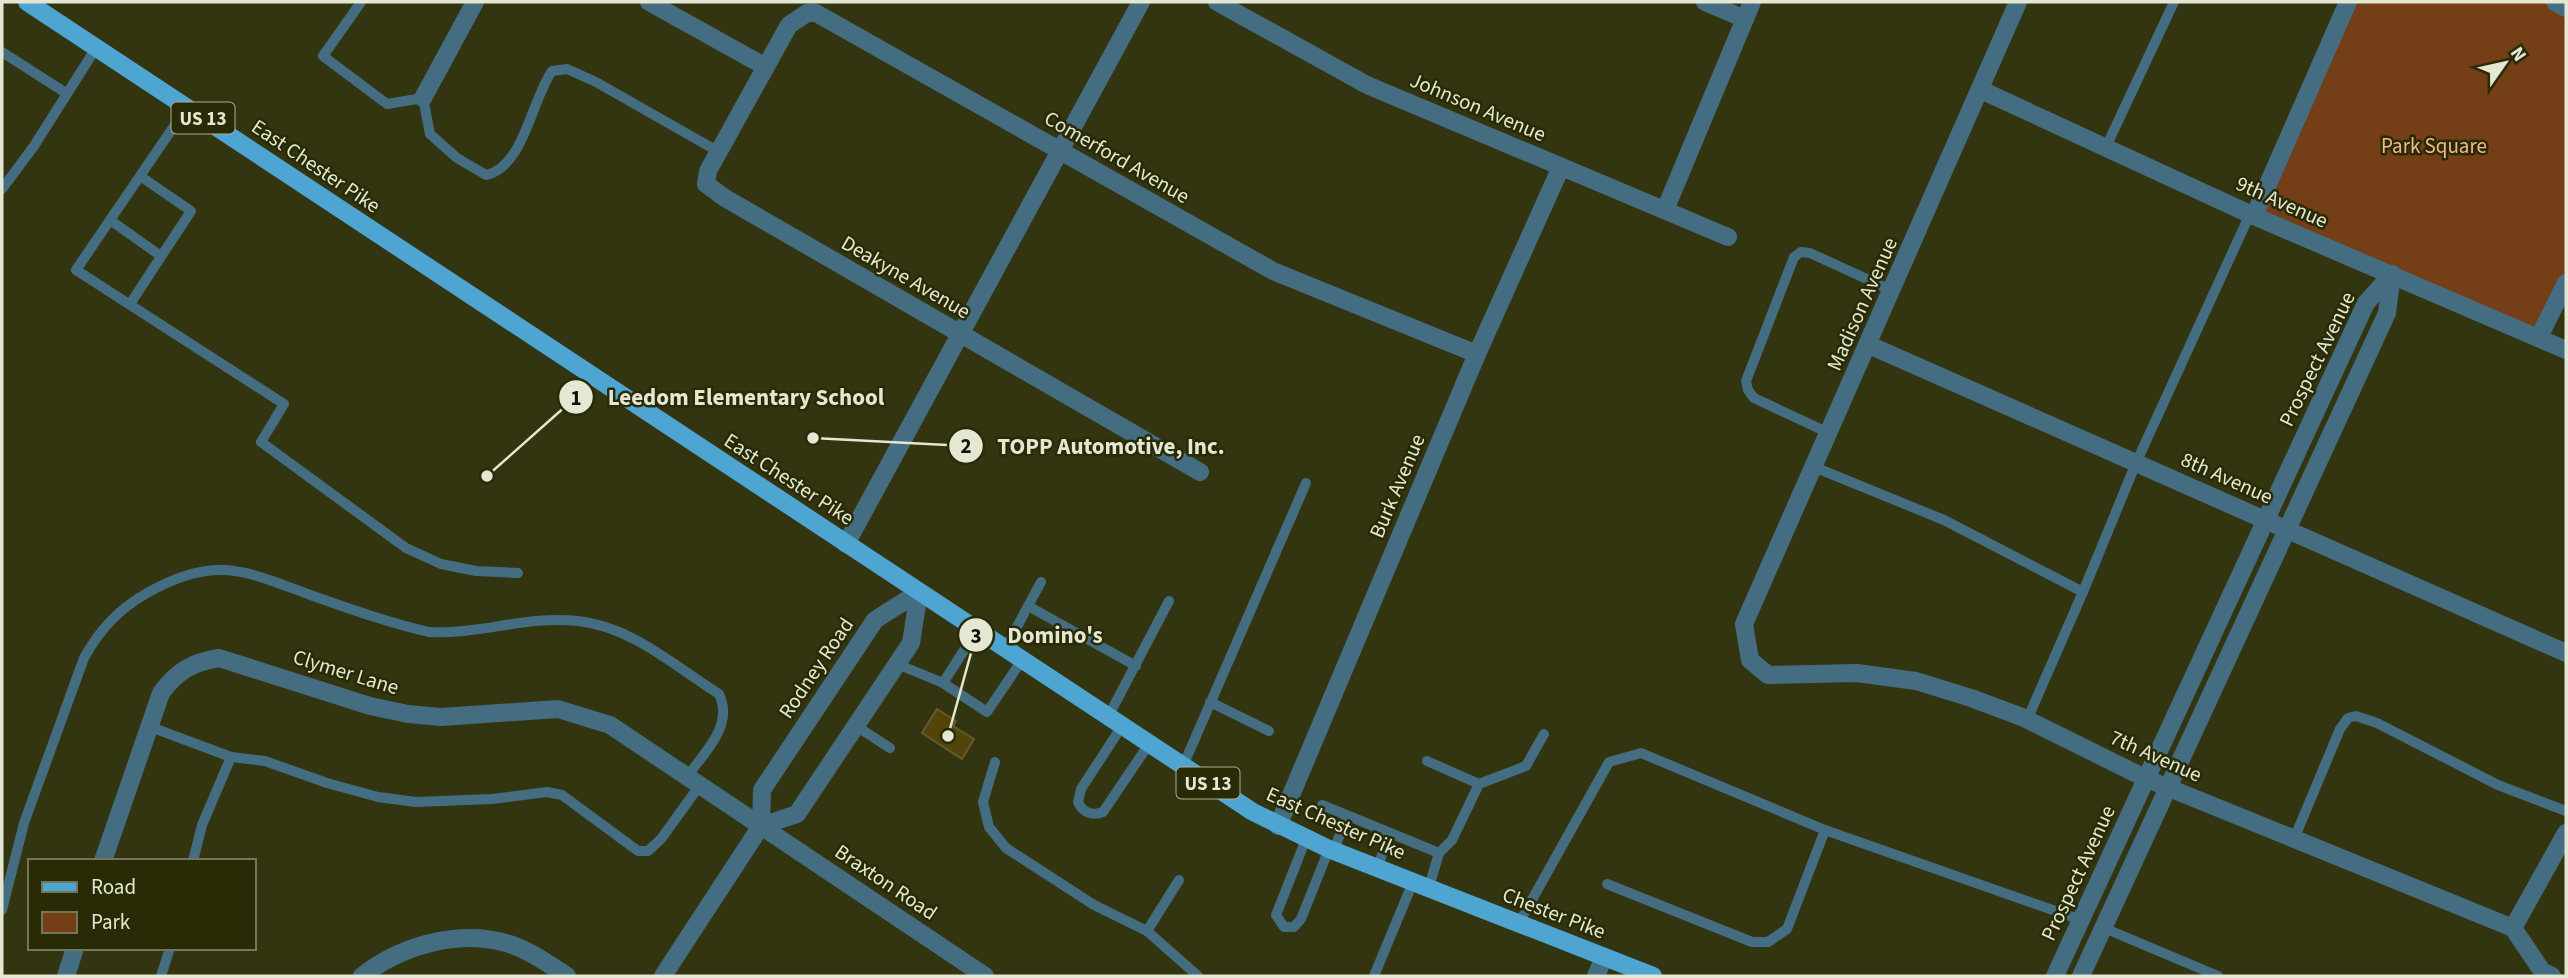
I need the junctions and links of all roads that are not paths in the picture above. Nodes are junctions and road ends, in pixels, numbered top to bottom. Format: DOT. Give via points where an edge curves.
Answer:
graph roads {
  1 [pos="27,2"];
  2 [pos="361,2"];
  3 [pos="475,2"];
  4 [pos="649,2"];
  5 [pos="1141,2"];
  6 [pos="1217,2"];
  7 [pos="1705,2"];
  8 [pos="2018,2"];
  9 [pos="2174,2"];
  10 [pos="2348,2"];
  11 [pos="2554,2"];
  12 [pos="807,8"];
  13 [pos="2566,8"];
  14 [pos="1749,10"];
  15 [pos="96,48"];
  16 [pos="2,52"];
  17 [pos="764,66"];
  18 [pos="1981,90"];
  19 [pos="66,93"];
  20 [pos="423,98"];
  21 [pos="187,107"];
  22 [pos="2106,147"];
  23 [pos="1060,151"];
  24 [pos="719,152"];
  25 [pos="1561,167"];
  26 [pos="140,176"];
  27 [pos="2,189"];
  28 [pos="1665,210"];
  29 [pos="2252,215"];
  30 [pos="110,220"];
  31 [pos="1728,237"];
  32 [pos="161,256"];
  33 [pos="2392,274"];
  34 [pos="2566,283"];
  35 [pos="1893,290"];
  36 [pos="130,304"];
  37 [pos="962,335"];
  38 [pos="2539,337"];
  39 [pos="1869,345"];
  40 [pos="2566,350"];
  41 [pos="1477,354"];
  42 [pos="1829,433"];
  43 [pos="2136,463"];
  44 [pos="1814,467"];
  45 [pos="1200,472"];
  46 [pos="1306,482"];
  47 [pos="2266,520"];
  48 [pos="2287,530"];
  49 [pos="846,544"];
  50 [pos="518,573"];
  51 [pos="1041,582"];
  52 [pos="919,592"];
  53 [pos="2083,592"];
  54 [pos="1170,601"];
  55 [pos="1028,606"];
  56 [pos="1744,624"];
  57 [pos="977,631"];
  58 [pos="1005,649"];
  59 [pos="2566,653"];
  60 [pos="1022,660"];
  61 [pos="897,664"];
  62 [pos="1136,666"];
  63 [pos="943,683"];
  64 [pos="1210,702"];
  65 [pos="2027,720"];
  66 [pos="1115,722"];
  67 [pos="148,726"];
  68 [pos="856,726"];
  69 [pos="1269,731"];
  70 [pos="1544,734"];
  71 [pos="1149,744"];
  72 [pos="890,748"];
  73 [pos="231,757"];
  74 [pos="1427,761"];
  75 [pos="995,762"];
  76 [pos="1182,766"];
  77 [pos="2147,779"];
  78 [pos="694,780"];
  79 [pos="1479,784"];
  80 [pos="2168,788"];
  81 [pos="1322,805"];
  82 [pos="2566,811"];
  83 [pos="1347,816"];
  84 [pos="761,825"];
  85 [pos="1278,826"];
  86 [pos="1825,830"];
  87 [pos="2566,833"];
  88 [pos="1390,834"];
  89 [pos="1306,839"];
  90 [pos="2294,839"];
  91 [pos="1331,849"];
  92 [pos="1438,853"];
  93 [pos="104,859"];
  94 [pos="194,859"];
  95 [pos="1377,867"];
  96 [pos="1180,880"];
  97 [pos="1607,884"];
  98 [pos="1427,887"];
  99 [pos="2,910"];
  100 [pos="2081,920"];
  101 [pos="1519,923"];
  102 [pos="2104,928"];
  103 [pos="2513,929"];
  104 [pos="1147,931"];
  105 [pos="74,950"];
  106 [pos="169,950"];
  107 [pos="1604,957"];
  108 [pos="1648,975"];
  109 [pos="66,976"];
  110 [pos="161,976"];
  111 [pos="362,976"];
  112 [pos="567,976"];
  113 [pos="663,976"];
  114 [pos="985,976"];
  115 [pos="1198,976"];
  116 [pos="1374,976"];
  117 [pos="1596,976"];
  118 [pos="2055,976"];
  119 [pos="2081,976"];
  120 [pos="2218,976"];
  121 [pos="2552,976"];
  1 -- 15 [label="main road, East Chester Pike / US 13"];
  2 -- 20 [label="lane" via="323,56 387,104"];
  3 -- 20 [label="street"];
  4 -- 17 [label="street"];
  5 -- 23 [label="street"];
  6 -- 25 [label="street, Johnson Avenue" via="1367,85"];
  7 -- 14 [label="street"];
  8 -- 18 [label="street, Madison Avenue"];
  9 -- 22 [label="lane"];
  10 -- 29 [label="street"];
  11 -- 13 [label="street"];
  12 -- 17 [label="street, Comerford Avenue" via="789,25"];
  12 -- 23 [label="street, Comerford Avenue"];
  14 -- 28 [label="street"];
  15 -- 19 [label="lane"];
  15 -- 21 [label="main road, East Chester Pike / US 13"];
  16 -- 19 [label="lane"];
  17 -- 24 [label="street, Deakyne Avenue"];
  18 -- 22 [label="street, 9th Avenue"];
  18 -- 35 [label="street, Madison Avenue"];
  19 -- 27 [label="lane"];
  20 -- 24 [label="lane" via="430,134 486,175 500,172 510,162 541,87 552,71 566,69"];
  21 -- 26 [label="lane"];
  21 -- 49 [label="main road, East Chester Pike / US 13"];
  22 -- 29 [label="street, 9th Avenue"];
  23 -- 37 [label="street"];
  23 -- 41 [label="street, Comerford Avenue" via="1273,271"];
  24 -- 37 [label="street, Deakyne Avenue" via="706,184 714,191"];
  25 -- 28 [label="street, Johnson Avenue"];
  25 -- 41 [label="street, Burk Avenue"];
  26 -- 30 [label="lane"];
  26 -- 32 [label="lane" via="191,211"];
  28 -- 31 [label="street, Johnson Avenue"];
  29 -- 33 [label="street, 9th Avenue"];
  29 -- 43 [label="lane"];
  30 -- 32 [label="lane"];
  30 -- 36 [label="lane" via="76,270"];
  32 -- 36 [label="lane"];
  33 -- 38 [label="street, 9th Avenue"];
  33 -- 47 [label="street, Prospect Avenue" via="2366,303"];
  33 -- 48 [label="street, Prospect Avenue" via="2387,313"];
  34 -- 38 [label="street"];
  35 -- 39 [label="street, Madison Avenue"];
  35 -- 42 [label="lane" via="1810,253 1794,257 1746,381 1754,398"];
  36 -- 50 [label="lane" via="284,404 261,442 406,548 441,564"];
  37 -- 45 [label="street, Deakyne Avenue"];
  37 -- 49 [label="street"];
  38 -- 40 [label="street, 9th Avenue"];
  39 -- 42 [label="street, Madison Avenue"];
  39 -- 43 [label="street, 8th Avenue"];
  41 -- 85 [label="street, Burk Avenue"];
  42 -- 44 [label="street, Madison Avenue"];
  43 -- 47 [label="street, 8th Avenue"];
  43 -- 53 [label="lane"];
  44 -- 53 [label="lane" via="1944,520"];
  44 -- 56 [label="street, Madison Avenue"];
  46 -- 64 [label="lane"];
  47 -- 48 [label="street, 8th Avenue"];
  47 -- 77 [label="street, Prospect Avenue"];
  48 -- 59 [label="street, 8th Avenue"];
  48 -- 80 [label="street, Prospect Avenue"];
  49 -- 52 [label="main road, East Chester Pike / US 13"];
  51 -- 55 [label="lane"];
  52 -- 57 [label="main road, East Chester Pike / US 13"];
  52 -- 61 [label="street" via="911,643"];
  52 -- 84 [label="street, Rodney Road" via="876,620 762,790"];
  53 -- 65 [label="lane"];
  54 -- 62 [label="lane"];
  55 -- 58 [label="lane"];
  55 -- 62 [label="lane"];
  56 -- 65 [label="street, 7th Avenue" via="1750,660 1768,675 1857,673 1916,681"];
  57 -- 58 [label="main road, East Chester Pike / US 13"];
  57 -- 63 [label="lane"];
  58 -- 60 [label="main road, East Chester Pike / US 13"];
  60 -- 63 [label="lane" via="987,712"];
  60 -- 66 [label="main road, East Chester Pike / US 13"];
  61 -- 63 [label="lane"];
  61 -- 68 [label="street"];
  62 -- 66 [label="lane"];
  64 -- 69 [label="lane"];
  64 -- 76 [label="lane"];
  65 -- 77 [label="street, 7th Avenue"];
  66 -- 71 [label="main road, East Chester Pike / US 13"];
  66 -- 71 [label="lane" via="1081,789 1078,802 1085,812 1103,812"];
  67 -- 73 [label="lane"];
  67 -- 78 [label="street, Clymer Lane" via="172,678 199,661 219,658 408,714 441,717 558,709 583,715 610,725"];
  67 -- 93 [label="street, Clymer Lane"];
  68 -- 72 [label="lane"];
  68 -- 84 [label="street" via="797,814"];
  70 -- 79 [label="lane" via="1526,766"];
  71 -- 76 [label="main road, East Chester Pike / US 13"];
  73 -- 78 [label="lane" via="265,761 378,797 416,802 547,792 562,795 638,851 648,852 661,839"];
  73 -- 94 [label="lane" via="202,825"];
  74 -- 79 [label="lane"];
  75 -- 104 [label="lane" via="982,802 989,827 1006,848 1094,905"];
  76 -- 85 [label="main road, East Chester Pike / US 13"];
  77 -- 80 [label="street, 7th Avenue"];
  77 -- 100 [label="street, Prospect Avenue"];
  78 -- 84 [label="street, Clymer Lane"];
  78 -- 99 [label="lane" via="723,726 719,694 649,645 628,636 577,620 429,632 260,575 228,569 183,576 124,608 90,647 24,823"];
  79 -- 92 [label="lane" via="1452,840"];
  80 -- 90 [label="street, 7th Avenue"];
  80 -- 102 [label="street, Prospect Avenue"];
  81 -- 83 [label="lane"];
  82 -- 90 [label="lane" via="2498,785 2356,716 2340,729"];
  83 -- 88 [label="lane"];
  83 -- 91 [label="lane"];
  84 -- 113 [label="street"];
  84 -- 114 [label="street, Braxton Road"];
  85 -- 89 [label="main road, East Chester Pike / US 13"];
  86 -- 97 [label="lane" via="1787,929 1768,942 1752,942"];
  86 -- 100 [label="lane"];
  86 -- 101 [label="lane" via="1641,753 1619,757 1609,762"];
  87 -- 103 [label="street"];
  88 -- 92 [label="lane"];
  88 -- 95 [label="lane"];
  89 -- 91 [label="main road, East Chester Pike / US 13"];
  89 -- 91 [label="lane" via="1276,915 1284,927 1301,919"];
  90 -- 103 [label="street, 7th Avenue"];
  91 -- 95 [label="main road, East Chester Pike / US 13"];
  92 -- 98 [label="lane"];
  95 -- 98 [label="main road, East Chester Pike / US 13"];
  96 -- 104 [label="lane"];
  98 -- 101 [label="main road, Chester Pike / US 13"];
  98 -- 116 [label="lane"];
  100 -- 118 [label="street, Prospect Avenue"];
  101 -- 107 [label="main road, Chester Pike / US 13"];
  102 -- 119 [label="street, Prospect Avenue"];
  102 -- 120 [label="lane"];
  103 -- 121 [label="street" via="2542,971"];
  104 -- 115 [label="lane"];
  105 -- 109 [label="street"];
  106 -- 110 [label="lane"];
  107 -- 108 [label="main road, Chester Pike / US 13"];
  107 -- 117 [label="street"];
  111 -- 112 [label="street" via="407,950 460,939 513,945"];
}
